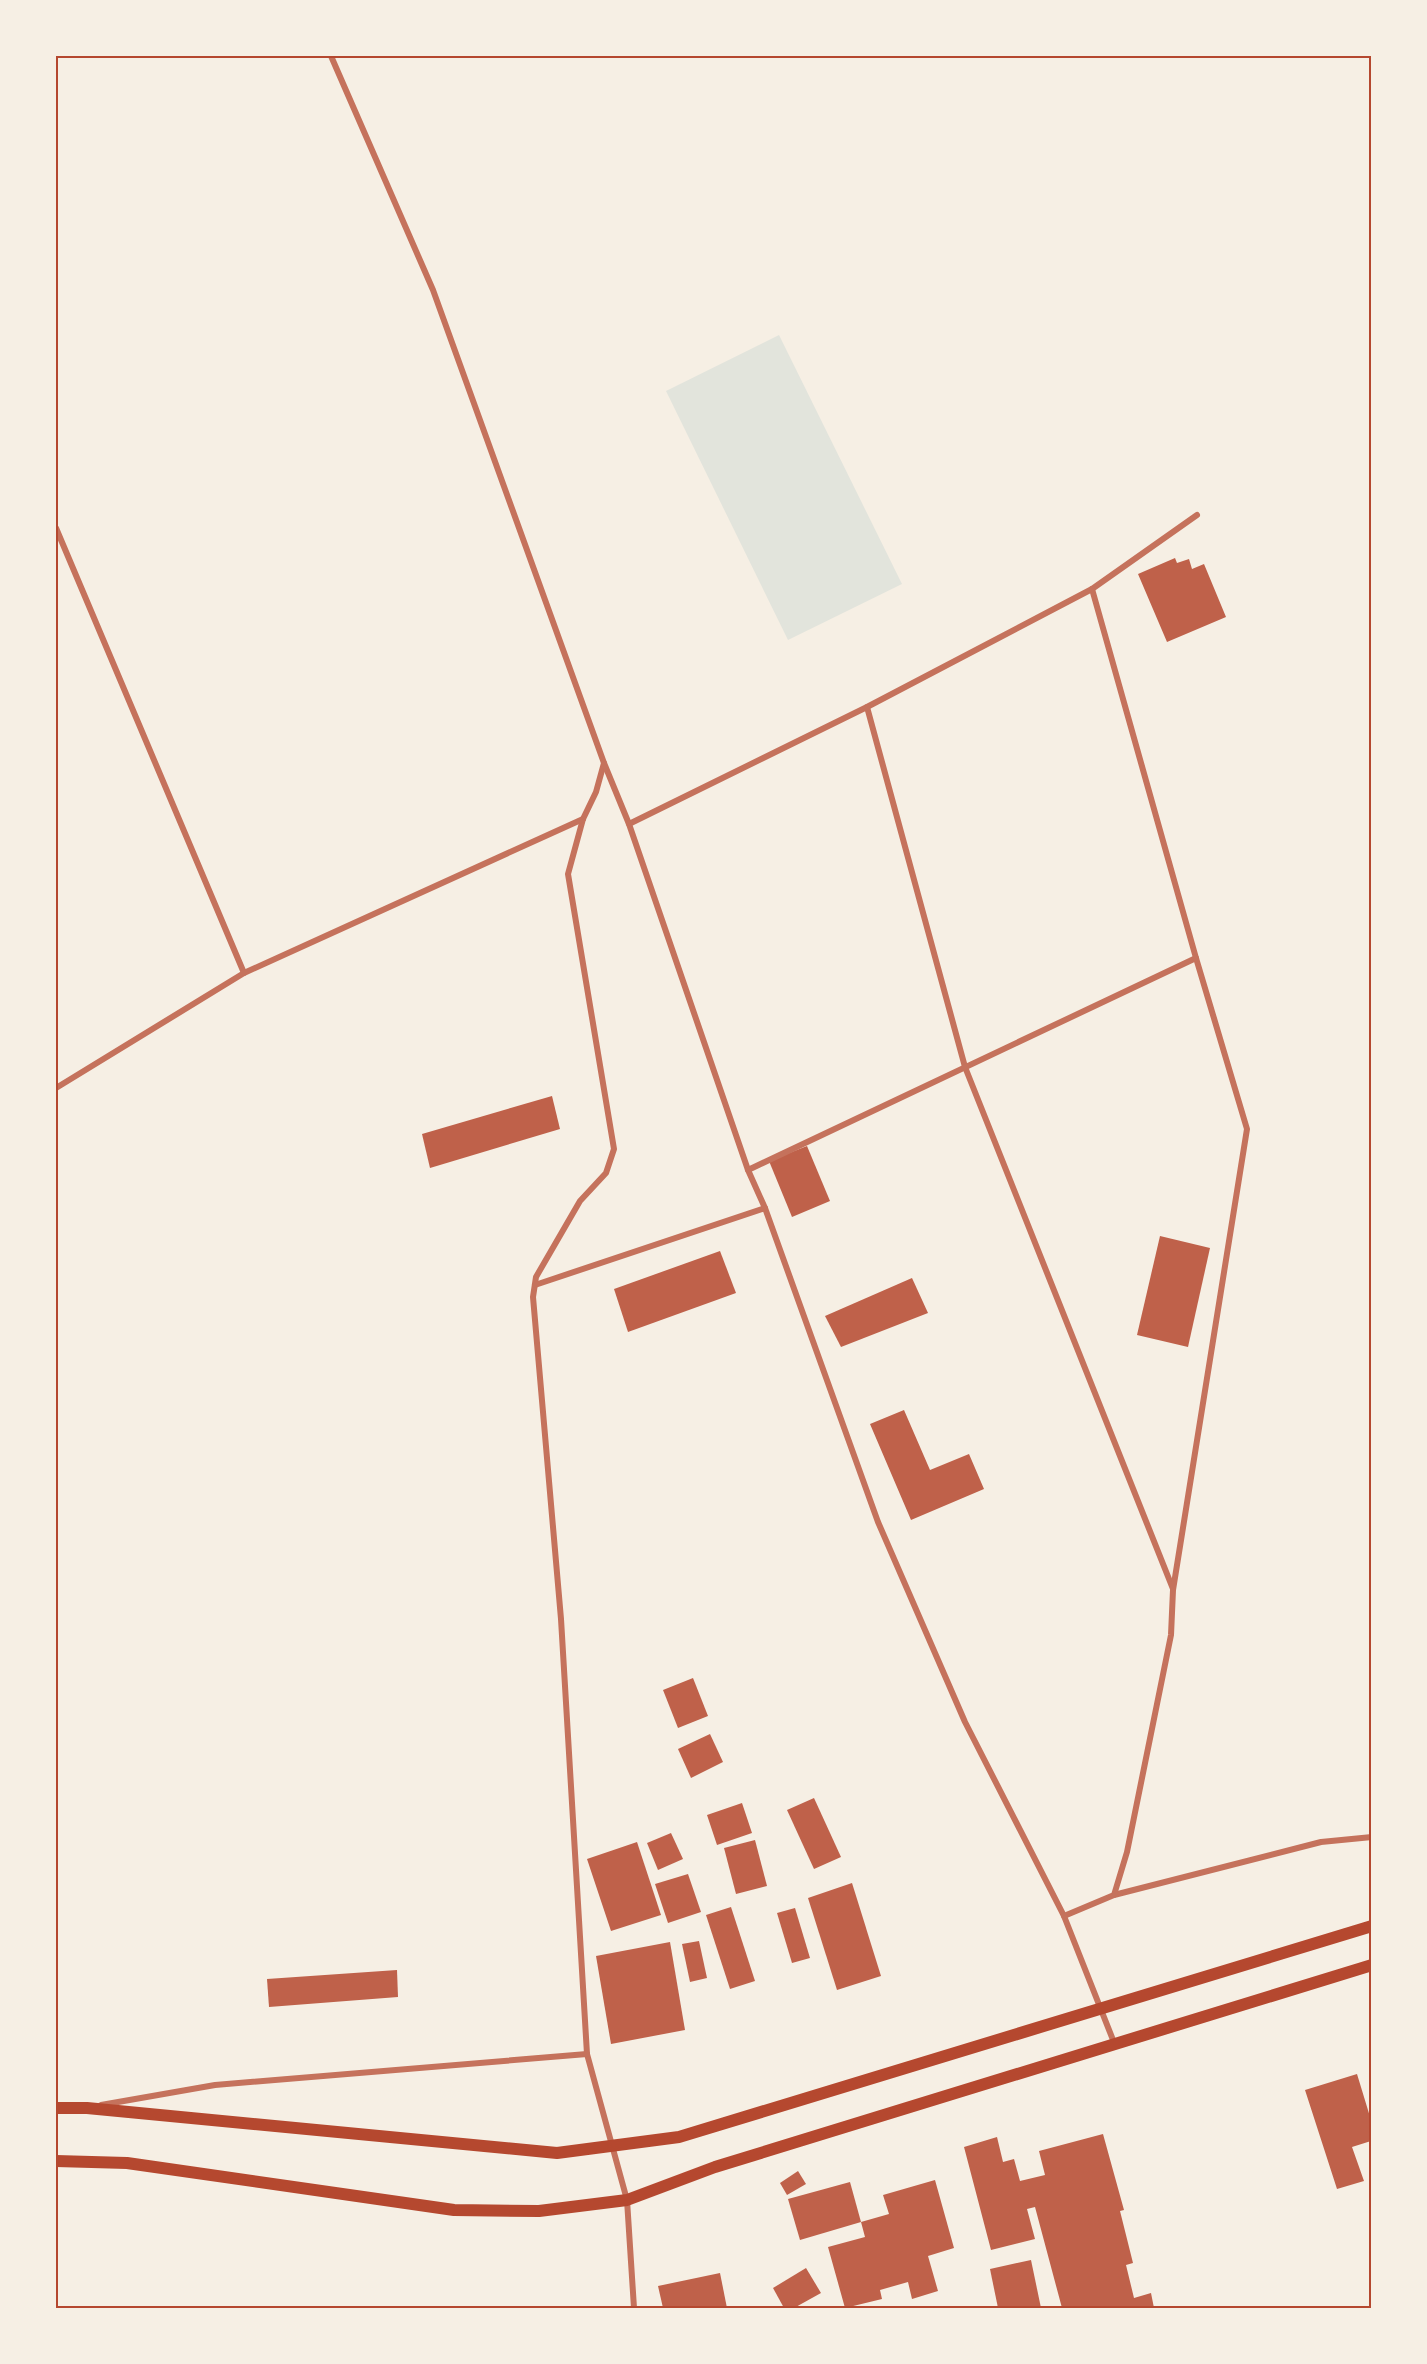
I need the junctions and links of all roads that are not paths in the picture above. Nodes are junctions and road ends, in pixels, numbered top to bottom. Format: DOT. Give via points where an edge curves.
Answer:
graph roads {
  1 [pos="330,56"];
  2 [pos="1197,515"];
  3 [pos="56,528"];
  4 [pos="1092,589"];
  5 [pos="867,707"];
  6 [pos="604,763"];
  7 [pos="583,819"];
  8 [pos="629,824"];
  9 [pos="1196,958"];
  10 [pos="244,973"];
  11 [pos="965,1067"];
  12 [pos="56,1088"];
  13 [pos="748,1170"];
  14 [pos="765,1208"];
  15 [pos="535,1285"];
  16 [pos="1173,1590"];
  17 [pos="1371,1838"];
  18 [pos="1114,1895"];
  19 [pos="1064,1916"];
  20 [pos="1371,1926"];
  21 [pos="1371,1965"];
  22 [pos="1102,2009"];
  23 [pos="1115,2045"];
  24 [pos="586,2054"];
  25 [pos="56,2108"];
  26 [pos="87,2108"];
  27 [pos="611,2146"];
  28 [pos="56,2161"];
  29 [pos="627,2200"];
  30 [pos="634,2308"];
  1 -- 6 [label="street" via="433,290"];
  2 -- 4 [label="street"];
  3 -- 10 [label="street"];
  4 -- 5 [label="street"];
  4 -- 9 [label="street"];
  5 -- 8 [label="street"];
  5 -- 11 [label="street"];
  6 -- 7 [label="street"];
  6 -- 8 [label="street"];
  7 -- 10 [label="street"];
  7 -- 15 [label="street" via="568,874 614,1149 606,1173 580,1201"];
  8 -- 13 [label="street"];
  9 -- 11 [label="street"];
  9 -- 16 [label="street" via="1247,1129"];
  10 -- 12 [label="street"];
  11 -- 13 [label="street"];
  11 -- 16 [label="street"];
  13 -- 14 [label="street"];
  14 -- 15 [label="street"];
  14 -- 19 [label="street" via="878,1522 965,1722"];
  15 -- 24 [label="street" via="533,1298 561,1619"];
  16 -- 18 [label="street" via="1171,1635 1127,1852"];
  17 -- 18 [label="street" via="1321,1842"];
  18 -- 19 [label="street"];
  19 -- 22 [label="street"];
  20 -- 22 [label="main road"];
  21 -- 23 [label="main road"];
  22 -- 23 [label="street"];
  22 -- 27 [label="main road" via="679,2137"];
  23 -- 29 [label="main road" via="715,2167"];
  24 -- 26 [label="street" via="215,2085"];
  24 -- 27 [label="street"];
  25 -- 26 [label="main road"];
  26 -- 27 [label="main road" via="557,2153"];
  27 -- 29 [label="street"];
  28 -- 29 [label="main road" via="127,2163 454,2210 539,2211"];
  29 -- 30 [label="street"];
}
